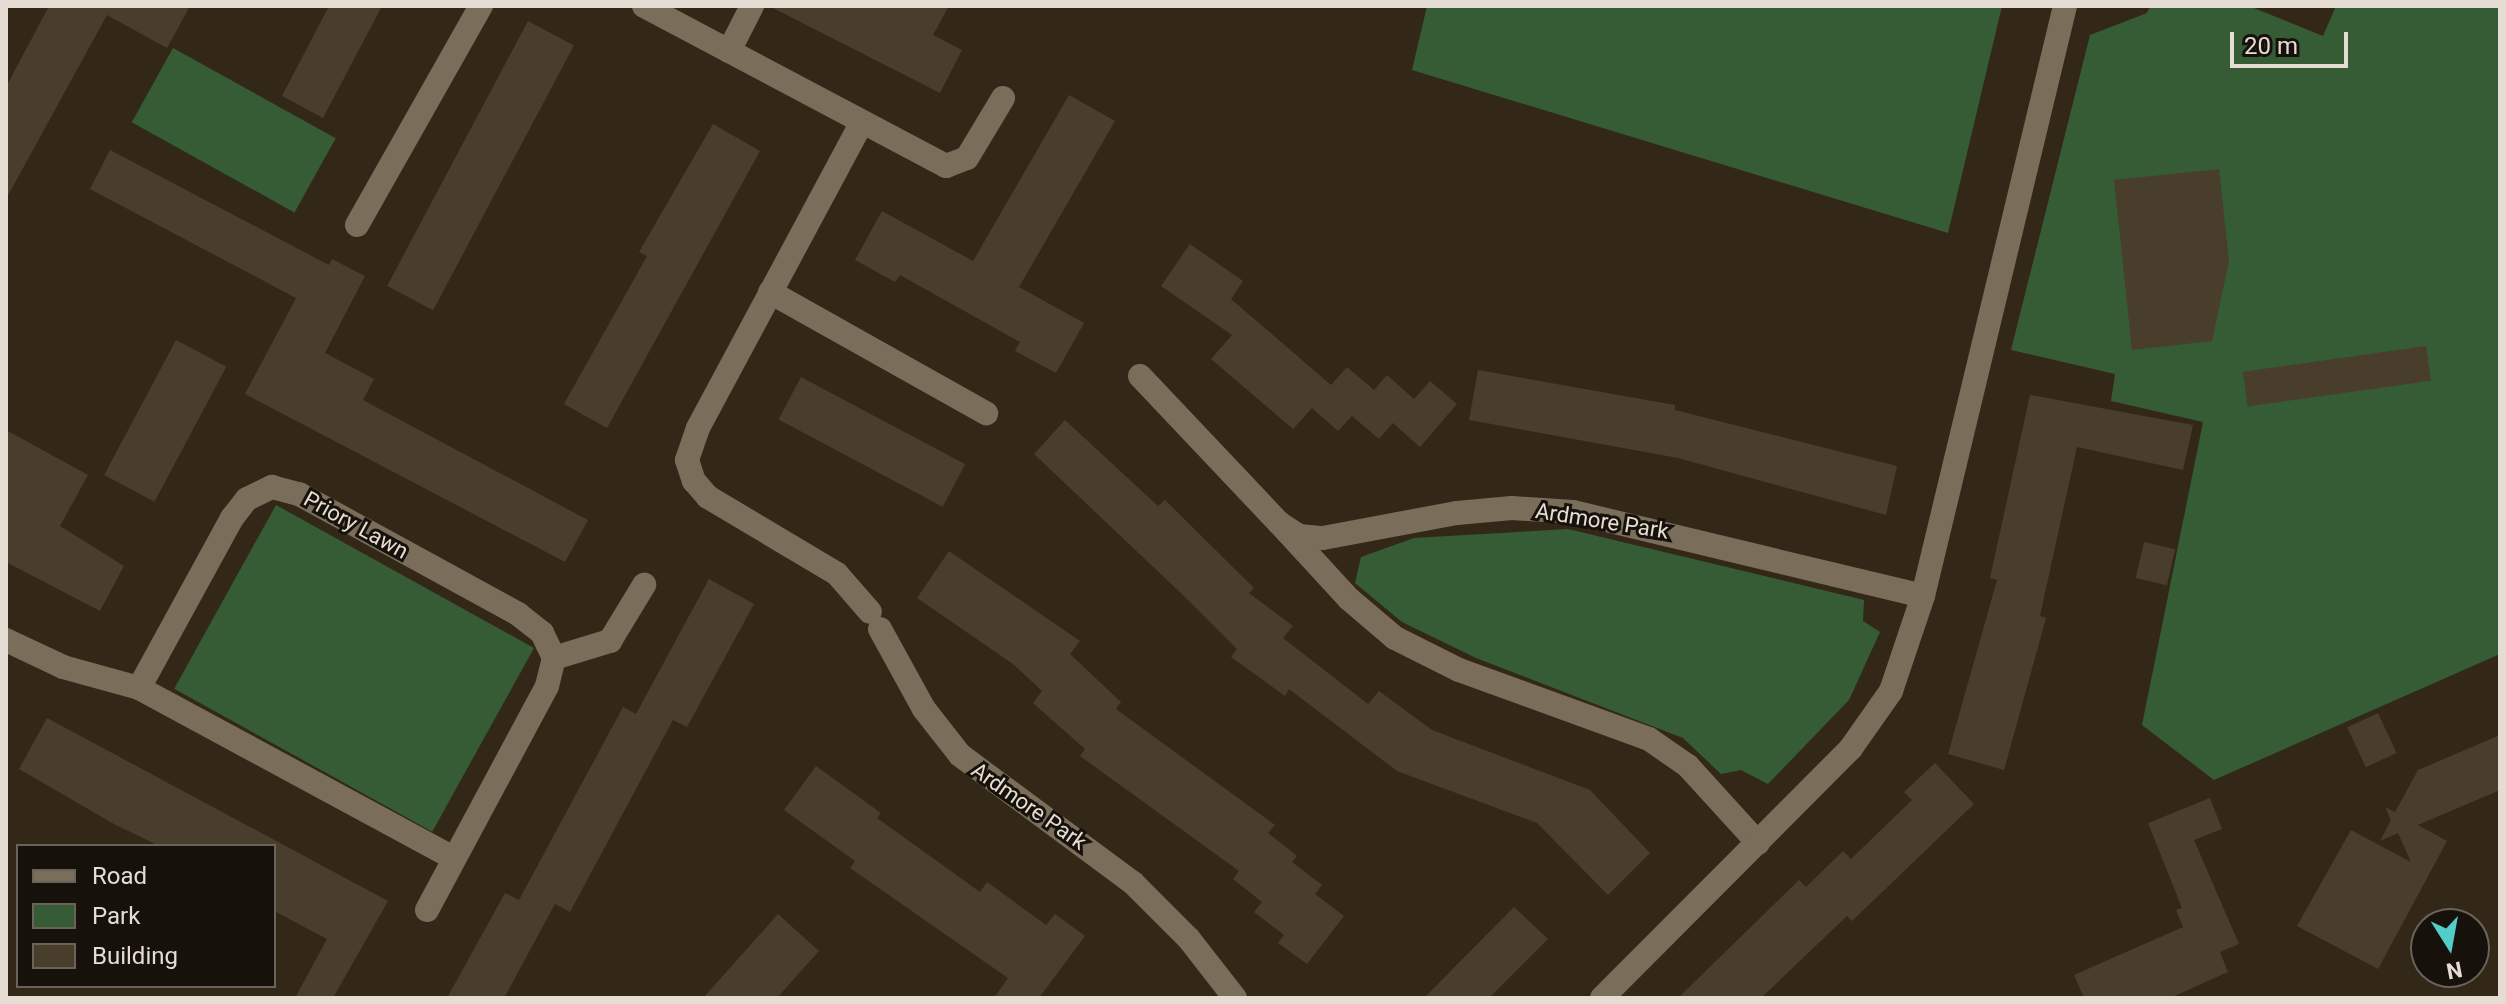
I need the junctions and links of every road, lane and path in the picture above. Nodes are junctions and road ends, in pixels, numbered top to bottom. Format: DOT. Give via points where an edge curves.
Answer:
graph roads {
  1 [pos="481,6"];
  2 [pos="644,6"];
  3 [pos="752,6"];
  4 [pos="2065,6"];
  5 [pos="729,51"];
  6 [pos="1003,98"];
  7 [pos="862,122"];
  8 [pos="357,225"];
  9 [pos="770,292"];
  10 [pos="1140,376"];
  11 [pos="986,413"];
  12 [pos="1279,523"];
  13 [pos="644,585"];
  14 [pos="1923,596"];
  15 [pos="6,640"];
  16 [pos="554,658"];
  17 [pos="139,688"];
  18 [pos="1758,843"];
  19 [pos="454,858"];
  20 [pos="427,910"];
  21 [pos="1235,998"];
  22 [pos="1602,998"];
  1 -- 8 [label="street"];
  2 -- 5 [label="street"];
  3 -- 5 [label="street"];
  4 -- 14 [label="street"];
  5 -- 7 [label="street"];
  6 -- 7 [label="street" via="967,158 952,167"];
  7 -- 9 [label="street"];
  9 -- 11 [label="street"];
  9 -- 21 [label="street, Ardmore Park" via="698,428 687,460 691,475 717,504 837,574 875,620 924,709 960,755 1133,883 1189,939"];
  10 -- 12 [label="street, Ardmore Park"];
  12 -- 14 [label="street, Ardmore Park" via="1299,536 1323,538 1457,513 1512,508 1573,512"];
  12 -- 18 [label="street, Ardmore Park" via="1349,599 1395,638 1459,670 1649,739 1688,766"];
  13 -- 16 [label="street" via="610,641"];
  14 -- 18 [label="street" via="1881,709 1851,748"];
  15 -- 17 [label="street" via="63,667"];
  16 -- 17 [label="street, Priory Lawn" via="542,633 518,614 299,494 272,487 247,499 232,518"];
  16 -- 19 [label="street" via="547,686"];
  17 -- 19 [label="street"];
  18 -- 22 [label="street"];
  19 -- 20 [label="street"];
}
